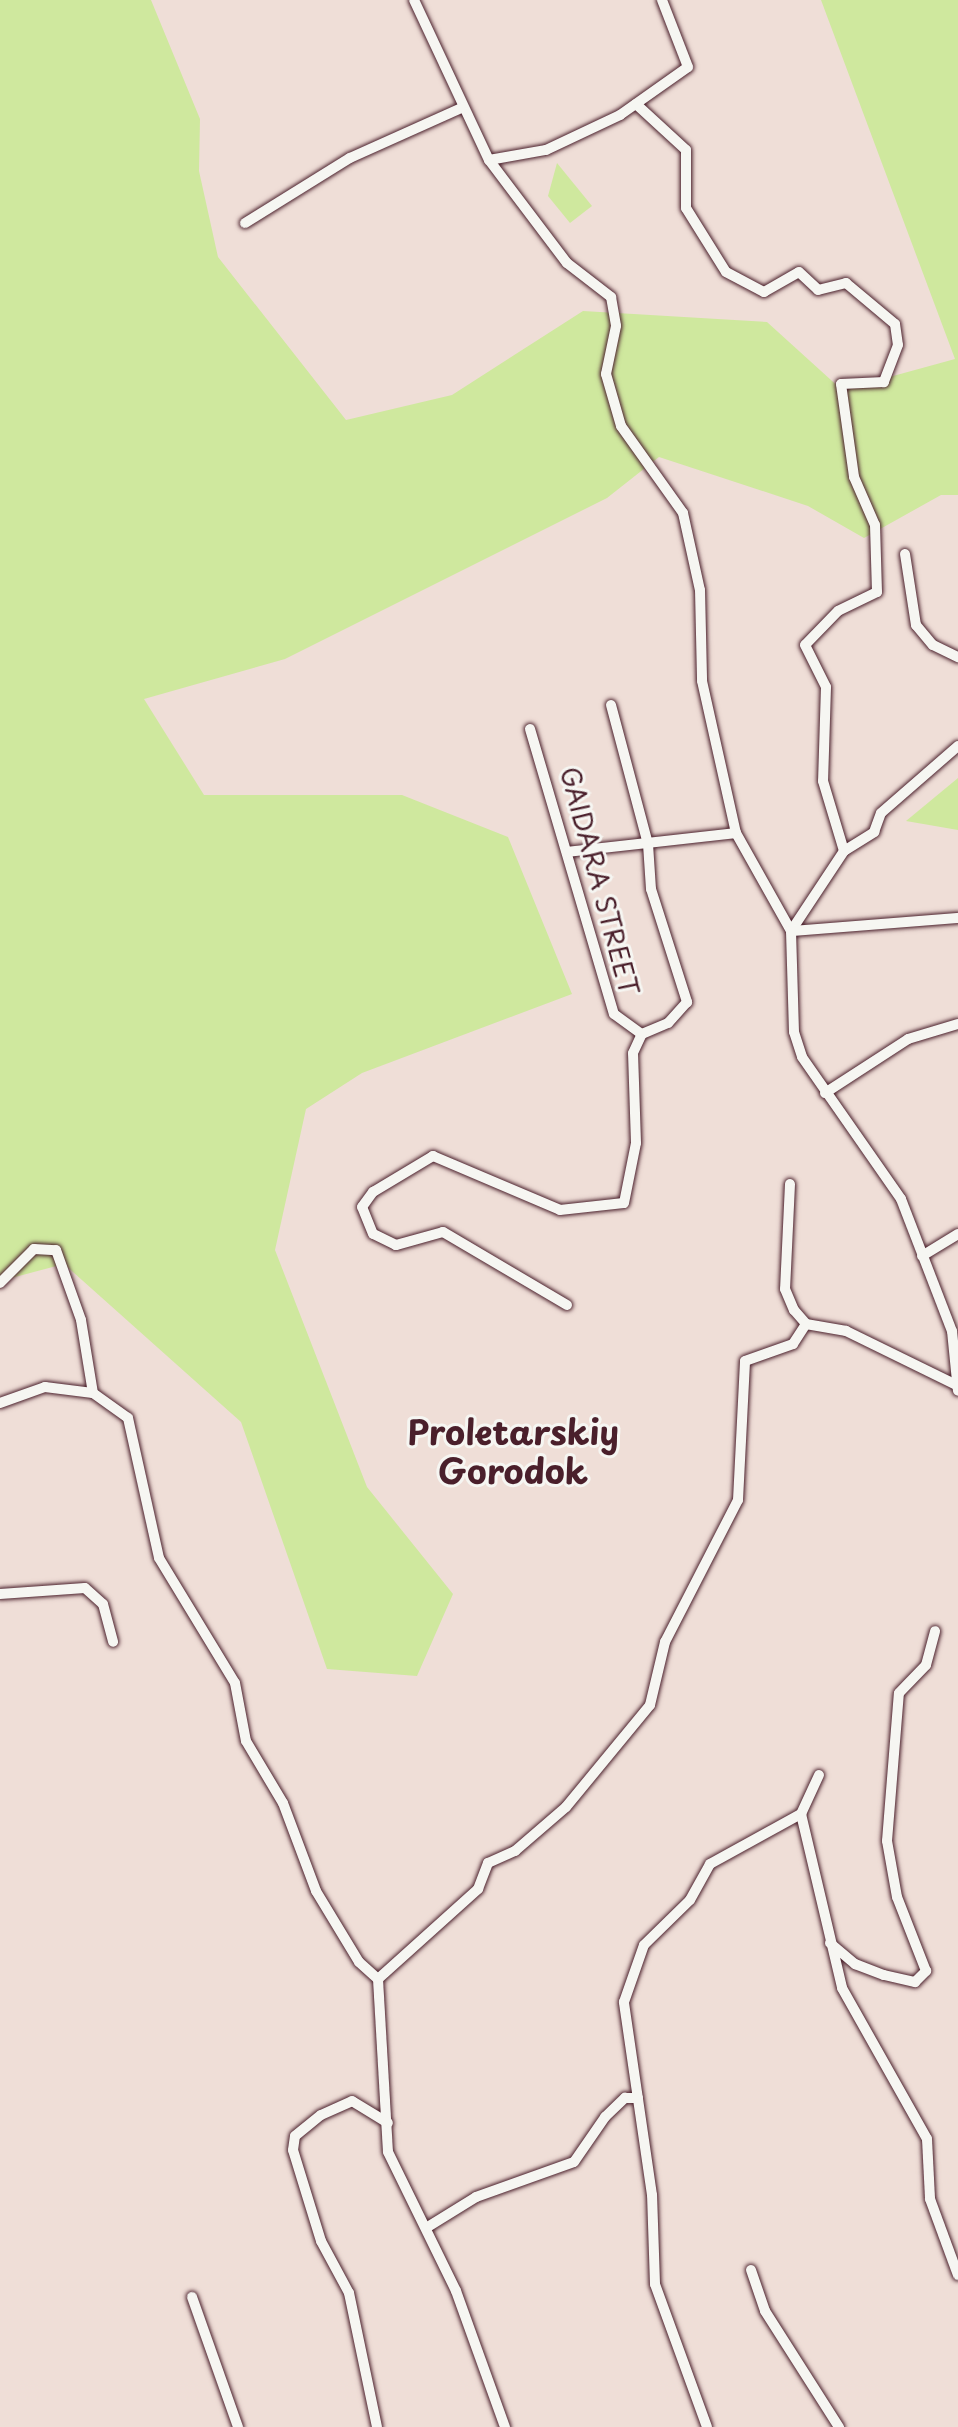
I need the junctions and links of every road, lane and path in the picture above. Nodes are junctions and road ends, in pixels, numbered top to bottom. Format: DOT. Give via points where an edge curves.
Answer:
graph roads {
  1 [pos="414,0"];
  2 [pos="662,0"];
  3 [pos="636,104"];
  4 [pos="461,108"];
  5 [pos="489,160"];
  6 [pos="245,223"];
  7 [pos="905,554"];
  8 [pos="958,657"];
  9 [pos="611,705"];
  10 [pos="530,729"];
  11 [pos="958,746"];
  12 [pos="736,833"];
  13 [pos="648,844"];
  14 [pos="844,851"];
  15 [pos="567,852"];
  16 [pos="958,918"];
  17 [pos="791,931"];
  18 [pos="958,1024"];
  19 [pos="642,1034"];
  20 [pos="825,1093"];
  21 [pos="790,1184"];
  22 [pos="958,1234"];
  23 [pos="922,1256"];
  24 [pos="0,1283"];
  25 [pos="567,1305"];
  26 [pos="806,1324"];
  27 [pos="957,1388"];
  28 [pos="93,1393"];
  29 [pos="0,1403"];
  30 [pos="0,1594"];
  31 [pos="935,1631"];
  32 [pos="113,1642"];
  33 [pos="819,1775"];
  34 [pos="801,1814"];
  35 [pos="829,1941"];
  36 [pos="378,1979"];
  37 [pos="638,2098"];
  38 [pos="388,2123"];
  39 [pos="426,2228"];
  40 [pos="751,2270"];
  41 [pos="958,2275"];
  42 [pos="192,2297"];
  43 [pos="238,2427"];
  44 [pos="377,2427"];
  45 [pos="505,2427"];
  46 [pos="707,2427"];
  47 [pos="839,2427"];
  1 -- 4 [label="street"];
  2 -- 3 [label="street" via="688,67"];
  3 -- 5 [label="street" via="546,150"];
  3 -- 14 [label="street" via="686,150 686,208 726,272 764,292 799,272 818,290 846,283 895,324 898,345 884,382 841,384 854,477 875,525 877,592 829,617 805,645 826,687 823,781"];
  4 -- 5 [label="street"];
  4 -- 6 [label="street" via="350,158"];
  5 -- 12 [label="street" via="567,263 611,297 616,326 606,374 621,426 683,513 696,557 702,681"];
  7 -- 8 [label="street" via="916,625 933,645"];
  9 -- 13 [label="street"];
  10 -- 15 [label="street, GAIDARA STREET"];
  11 -- 14 [label="street" via="881,813 874,832"];
  12 -- 13 [label="street"];
  12 -- 17 [label="street"];
  13 -- 15 [label="street"];
  13 -- 19 [label="street" via="651,889 687,1002 668,1023"];
  14 -- 17 [label="street"];
  15 -- 19 [label="street, GAIDARA STREET" via="614,1014"];
  16 -- 17 [label="street"];
  17 -- 20 [label="street" via="794,1032"];
  18 -- 20 [label="street" via="908,1039"];
  19 -- 25 [label="street" via="633,1053 636,1143 624,1203 560,1210 433,1156 373,1192 362,1207 373,1234 396,1245 443,1232"];
  20 -- 23 [label="street" via="888,1177"];
  21 -- 26 [label="street" via="785,1289"];
  22 -- 23 [label="street"];
  23 -- 27 [label="street" via="952,1331"];
  24 -- 28 [label="street" via="34,1249 56,1250 81,1320"];
  26 -- 27 [label="street" via="846,1331"];
  26 -- 36 [label="street" via="793,1344 745,1361 738,1500 665,1642 650,1705 566,1807 515,1851 488,1863 478,1889"];
  28 -- 29 [label="street" via="45,1387"];
  28 -- 36 [label="street" via="128,1418 159,1558 235,1683 246,1741 283,1803 316,1891 359,1962"];
  30 -- 32 [label="street" via="85,1588 103,1604"];
  31 -- 35 [label="street" via="926,1665 899,1693 887,1841 897,1897 926,1971 915,1982 884,1975 855,1964"];
  33 -- 34 [label="street"];
  34 -- 35 [label="street"];
  34 -- 37 [label="street" via="710,1864 690,1900 644,1945 624,2002"];
  35 -- 41 [label="street" via="851,2015 902,2085 927,2139 930,2199"];
  36 -- 38 [label="street"];
  37 -- 39 [label="street" via="625,2098 605,2117 574,2162 476,2197"];
  37 -- 46 [label="street" via="655,2284"];
  38 -- 39 [label="street" via="388,2152"];
  38 -- 44 [label="street" via="352,2101 321,2115 295,2136 293,2150 321,2241 349,2293"];
  39 -- 45 [label="street"];
  40 -- 47 [label="street" via="765,2311"];
  42 -- 43 [label="street"];
}
